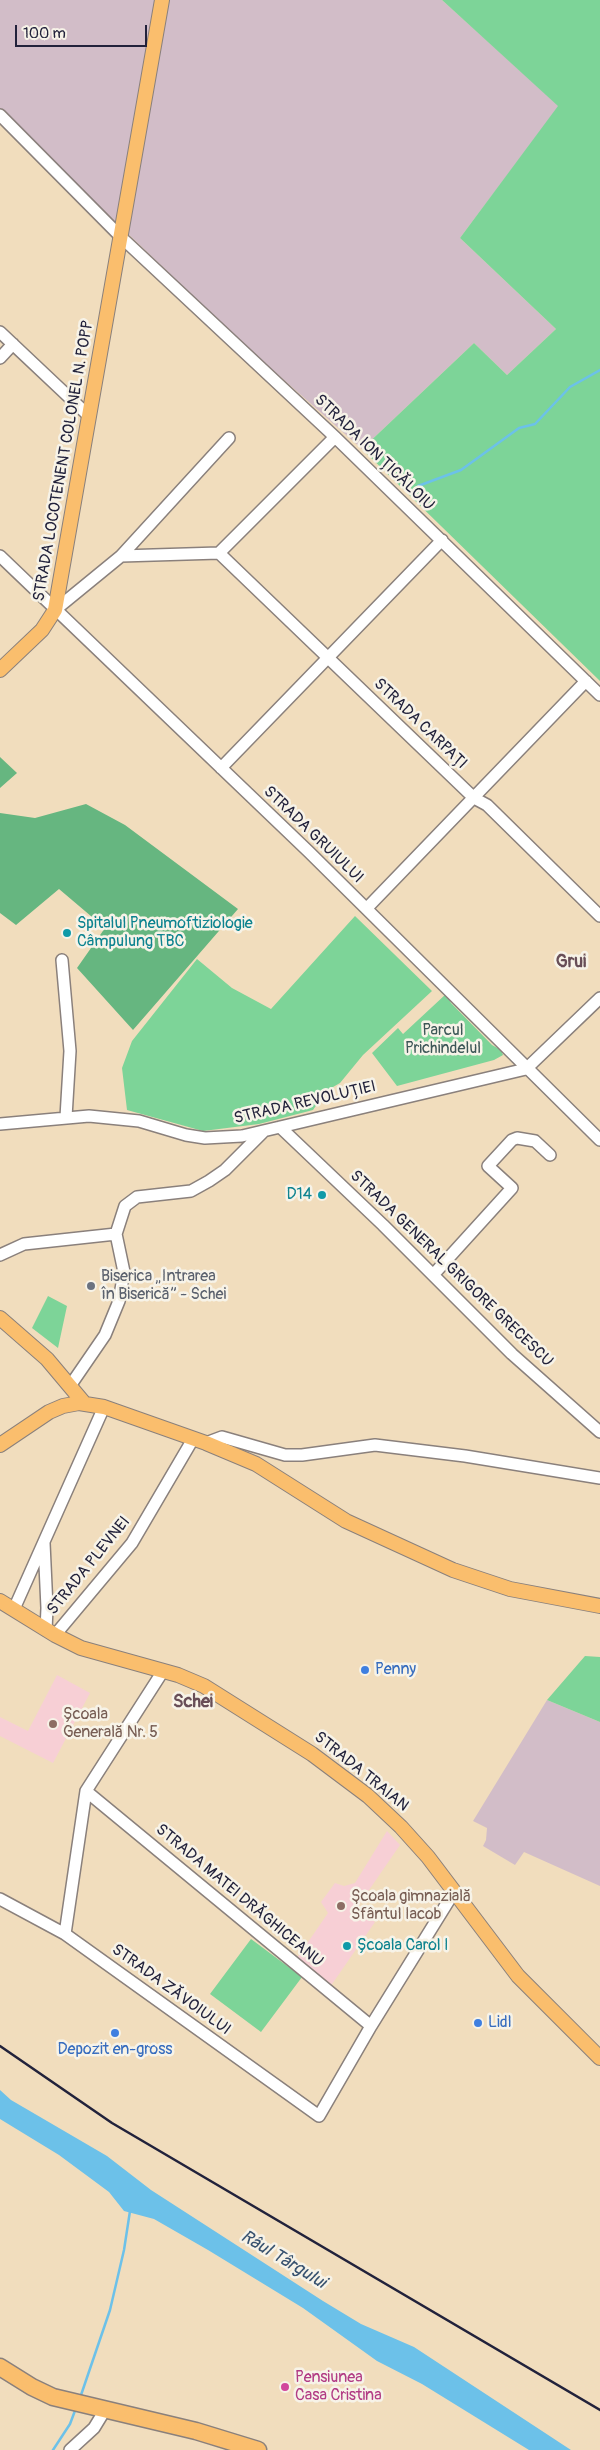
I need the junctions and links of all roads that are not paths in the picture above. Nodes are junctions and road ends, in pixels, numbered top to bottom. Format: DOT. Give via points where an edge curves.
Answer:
graph roads {
  1 [pos="162,0"];
  2 [pos="0,115"];
  3 [pos="122,238"];
  4 [pos="0,332"];
  5 [pos="13,344"];
  6 [pos="0,358"];
  7 [pos="89,416"];
  8 [pos="335,437"];
  9 [pos="228,438"];
  10 [pos="442,540"];
  11 [pos="219,554"];
  12 [pos="0,556"];
  13 [pos="121,556"];
  14 [pos="55,610"];
  15 [pos="327,659"];
  16 [pos="0,670"];
  17 [pos="586,682"];
  18 [pos="600,696"];
  19 [pos="221,768"];
  20 [pos="474,798"];
  21 [pos="366,908"];
  22 [pos="600,916"];
  23 [pos="62,960"];
  24 [pos="600,998"];
  25 [pos="526,1069"];
  26 [pos="66,1117"];
  27 [pos="0,1124"];
  28 [pos="280,1127"];
  29 [pos="264,1131"];
  30 [pos="600,1140"];
  31 [pos="550,1155"];
  32 [pos="116,1234"];
  33 [pos="0,1255"];
  34 [pos="433,1275"];
  35 [pos="0,1318"];
  36 [pos="70,1386"];
  37 [pos="84,1403"];
  38 [pos="104,1407"];
  39 [pos="600,1432"];
  40 [pos="199,1441"];
  41 [pos="0,1445"];
  42 [pos="600,1478"];
  43 [pos="44,1542"];
  44 [pos="0,1601"];
  45 [pos="600,1606"];
  46 [pos="14,1609"];
  47 [pos="50,1633"];
  48 [pos="163,1671"];
  49 [pos="86,1791"];
  50 [pos="454,1892"];
  51 [pos="0,1899"];
  52 [pos="65,1934"];
  53 [pos="371,2026"];
  54 [pos="600,2058"];
  55 [pos="0,2367"];
  56 [pos="104,2410"];
  57 [pos="70,2450"];
  58 [pos="258,2450"];
  1 -- 3 [label="main road, STRADA LOCOTENENT COLONEL N. POPP"];
  2 -- 3 [label="street, STRADA ION ȚICĂLOIU"];
  3 -- 7 [label="main road, STRADA LOCOTENENT COLONEL N. POPP"];
  3 -- 8 [label="street, STRADA ION ȚICĂLOIU"];
  4 -- 5 [label="street"];
  5 -- 6 [label="street"];
  5 -- 7 [label="street"];
  7 -- 14 [label="main road, STRADA LOCOTENENT COLONEL N. POPP"];
  8 -- 10 [label="street, STRADA ION ȚICĂLOIU"];
  8 -- 11 [label="street"];
  9 -- 13 [label="street"];
  10 -- 15 [label="street"];
  10 -- 17 [label="street, STRADA ION ȚICĂLOIU"];
  11 -- 13 [label="street"];
  11 -- 15 [label="street, STRADA CARPAȚI"];
  12 -- 14 [label="street, STRADA GRUIULUI"];
  13 -- 14 [label="street"];
  14 -- 16 [label="main road, STRADA LOCOTENENT COLONEL N. POPP" via="42,630"];
  14 -- 19 [label="street, STRADA GRUIULUI"];
  15 -- 19 [label="street"];
  15 -- 20 [label="street, STRADA CARPAȚI"];
  17 -- 18 [label="street, STRADA ION ȚICĂLOIU"];
  17 -- 20 [label="street"];
  19 -- 21 [label="street, STRADA GRUIULUI"];
  20 -- 21 [label="street"];
  20 -- 22 [label="street, STRADA CARPAȚI" via="487,805"];
  21 -- 25 [label="street, STRADA GRUIULUI"];
  23 -- 26 [label="street" via="70,1051"];
  24 -- 25 [label="street"];
  25 -- 28 [label="street, STRADA REVOLUȚIEI"];
  25 -- 30 [label="street, STRADA GRUIULUI"];
  26 -- 27 [label="street, STRADA REVOLUȚIEI"];
  26 -- 29 [label="street, STRADA REVOLUȚIEI" via="119,1118 205,1138"];
  28 -- 29 [label="street, STRADA REVOLUȚIEI"];
  28 -- 34 [label="street, STRADA GENERAL GRIGORE GRECESCU"];
  29 -- 32 [label="street" via="225,1170 191,1191 137,1197 125,1206"];
  31 -- 34 [label="street" via="535,1141 512,1140 488,1166 512,1188"];
  32 -- 33 [label="street" via="24,1244"];
  32 -- 36 [label="street" via="124,1272 119,1300 105,1335"];
  34 -- 39 [label="street, STRADA GENERAL GRIGORE GRECESCU" via="512,1354"];
  35 -- 36 [label="main road" via="47,1359"];
  36 -- 37 [label="main road"];
  37 -- 38 [label="main road"];
  37 -- 41 [label="main road" via="49,1412"];
  38 -- 40 [label="main road"];
  38 -- 43 [label="street"];
  40 -- 42 [label="street" via="222,1437 285,1454 302,1455 375,1445"];
  40 -- 45 [label="main road" via="256,1464 346,1520 452,1570 510,1589"];
  40 -- 47 [label="street, STRADA PLEVNEI" via="132,1543"];
  43 -- 46 [label="street"];
  43 -- 47 [label="street"];
  44 -- 46 [label="main road, STRADA TRAIAN"];
  46 -- 47 [label="main road, STRADA TRAIAN"];
  47 -- 48 [label="main road, STRADA TRAIAN" via="97,1654"];
  48 -- 49 [label="street"];
  48 -- 50 [label="main road, STRADA TRAIAN" via="204,1686 324,1763 390,1815"];
  49 -- 52 [label="street"];
  49 -- 53 [label="street, STRADA MATEI DRĂGHICEANU"];
  50 -- 53 [label="street"];
  50 -- 54 [label="main road, STRADA TRAIAN" via="518,1976"];
  51 -- 52 [label="street, STRADA ZĂVOIULUI"];
  52 -- 53 [label="street, STRADA ZĂVOIULUI" via="319,2116"];
  55 -- 56 [label="highway" via="32,2387 67,2401"];
  56 -- 57 [label="street" via="94,2428"];
  56 -- 58 [label="highway" via="196,2431"];
}
